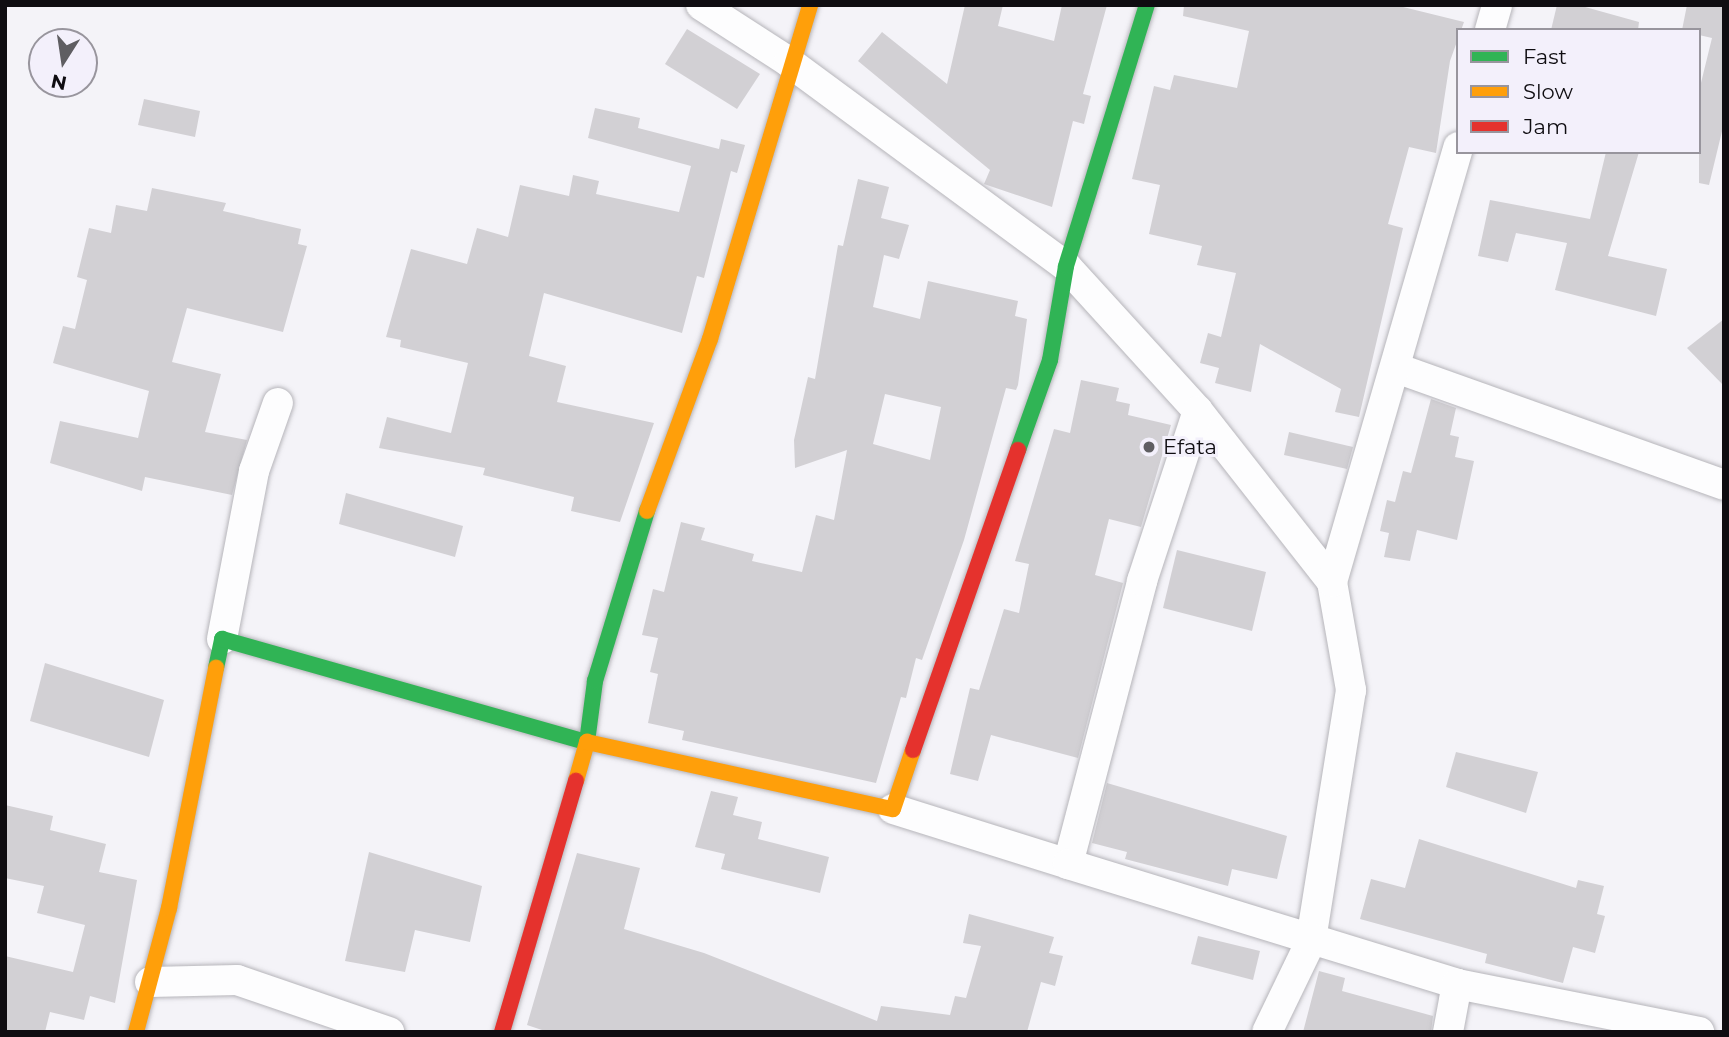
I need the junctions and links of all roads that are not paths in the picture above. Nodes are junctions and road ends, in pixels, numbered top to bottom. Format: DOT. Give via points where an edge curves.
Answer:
graph roads {
  1 [pos="701,5"];
  2 [pos="810,5"];
  3 [pos="1147,5"];
  4 [pos="1497,5"];
  5 [pos="1491,28"];
  6 [pos="789,62"];
  7 [pos="1456,154"];
  8 [pos="1066,266"];
  9 [pos="1396,368"];
  10 [pos="278,403"];
  11 [pos="1198,411"];
  12 [pos="1724,485"];
  13 [pos="1332,582"];
  14 [pos="222,639"];
  15 [pos="587,742"];
  16 [pos="894,808"];
  17 [pos="1068,864"];
  18 [pos="1311,941"];
  19 [pos="150,982"];
  20 [pos="1457,984"];
  21 [pos="136,1032"];
  22 [pos="389,1032"];
  23 [pos="502,1032"];
  24 [pos="1267,1032"];
  25 [pos="1448,1032"];
  26 [pos="1699,1032"];
  1 -- 6 [label="street"];
  2 -- 6 [label="street"];
  3 -- 8 [label="street"];
  4 -- 5 [label="street"];
  6 -- 8 [label="street"];
  6 -- 15 [label="street" via="710,340 623,578 595,681"];
  7 -- 9 [label="street"];
  8 -- 11 [label="street"];
  8 -- 16 [label="street" via="1050,360"];
  9 -- 12 [label="street"];
  9 -- 13 [label="street"];
  10 -- 14 [label="street" via="254,471"];
  11 -- 13 [label="street"];
  11 -- 17 [label="street" via="1142,582"];
  13 -- 18 [label="street" via="1351,690"];
  14 -- 15 [label="street"];
  14 -- 19 [label="street"];
  15 -- 16 [label="street"];
  15 -- 23 [label="street"];
  16 -- 17 [label="street"];
  17 -- 18 [label="street"];
  18 -- 20 [label="street"];
  18 -- 24 [label="street"];
  19 -- 21 [label="street"];
  19 -- 22 [label="street" via="237,980"];
  20 -- 25 [label="street"];
  20 -- 26 [label="street"];
}
